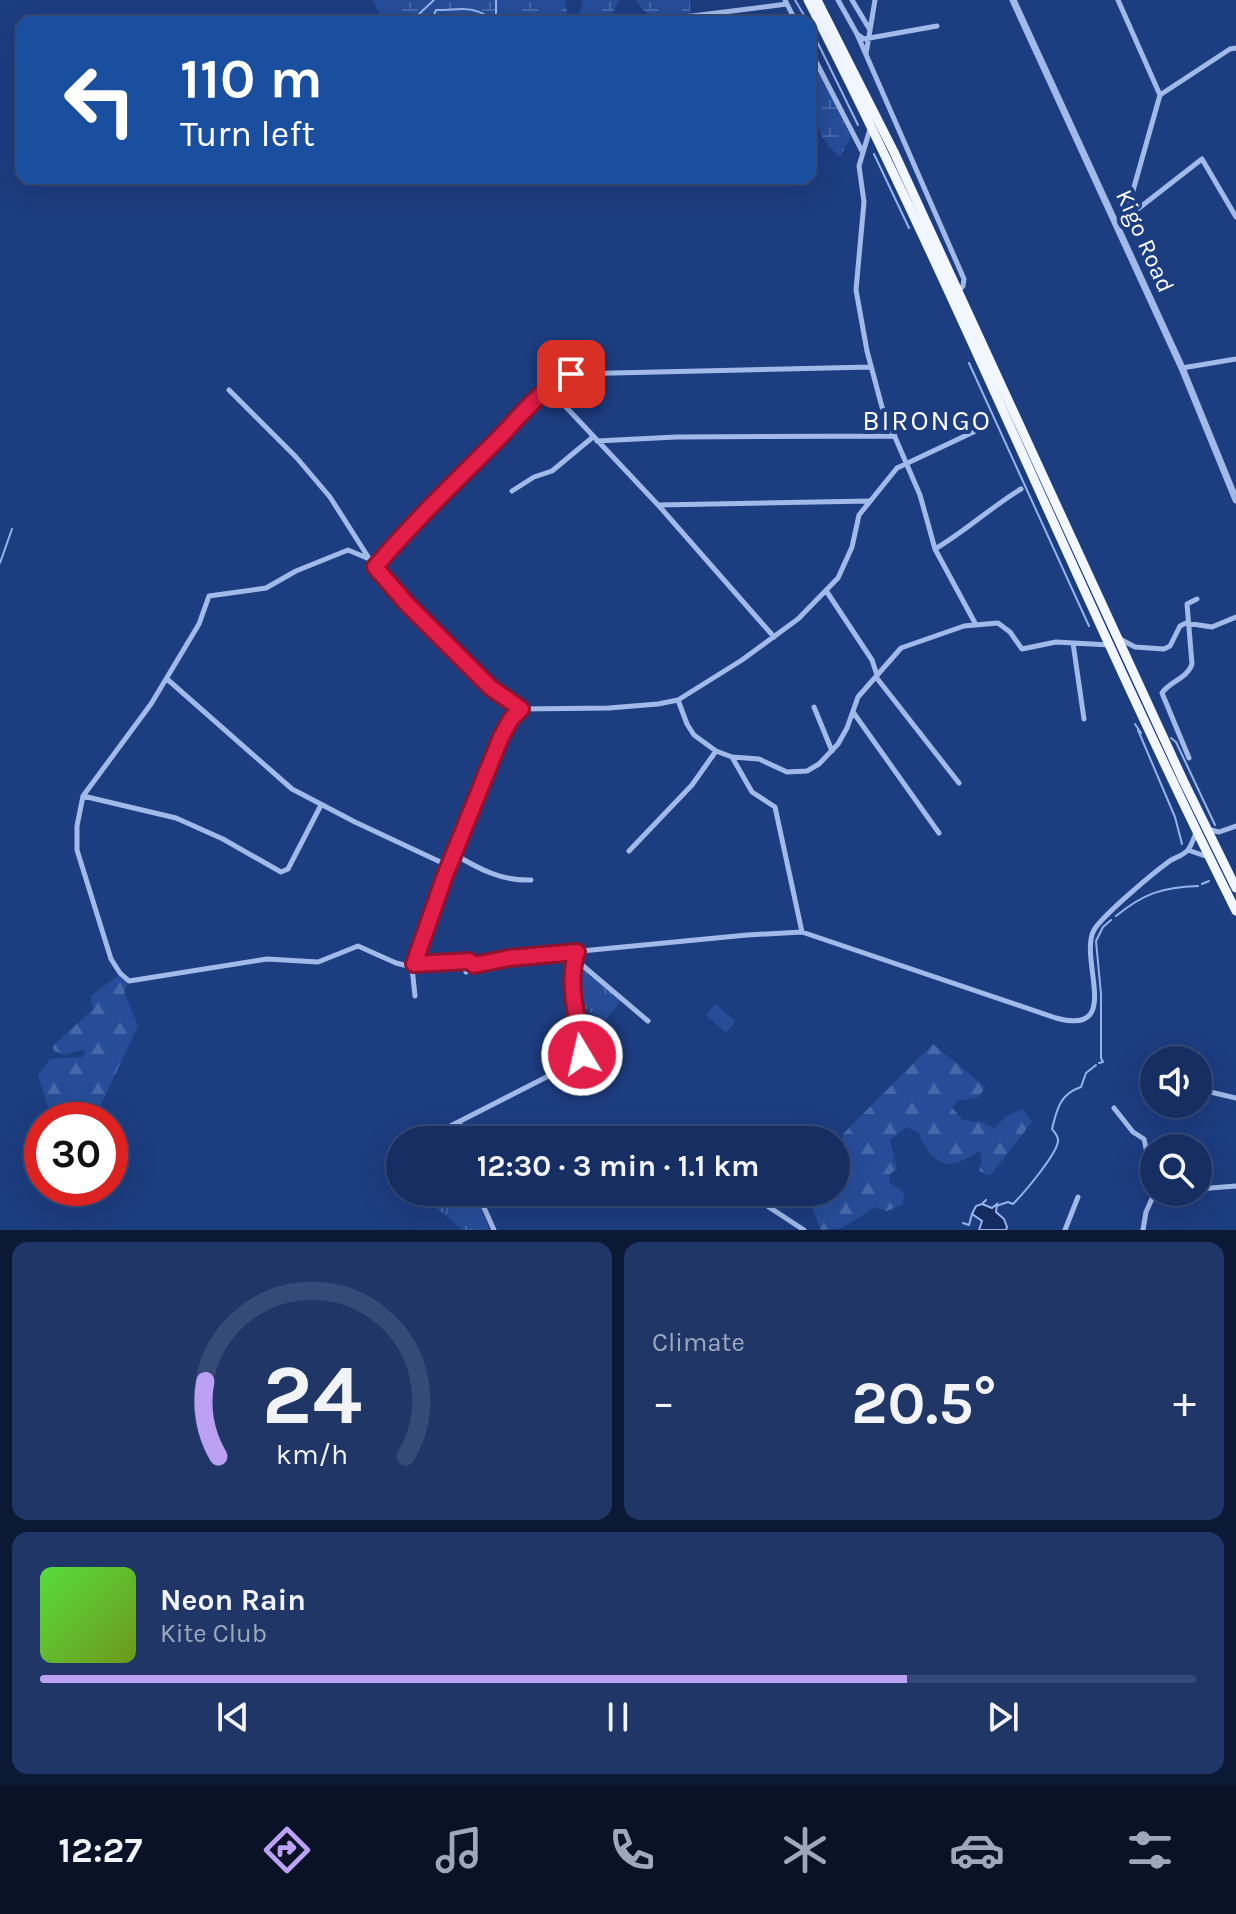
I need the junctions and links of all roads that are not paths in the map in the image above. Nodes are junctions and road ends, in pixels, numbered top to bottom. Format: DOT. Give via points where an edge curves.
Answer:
graph roads {
  1 [pos="817,0"];
  2 [pos="838,0"];
  3 [pos="852,0"];
  4 [pos="875,0"];
  5 [pos="1013,0"];
  6 [pos="1118,0"];
  7 [pos="786,2"];
  8 [pos="687,16"];
  9 [pos="816,17"];
  10 [pos="937,26"];
  11 [pos="857,34"];
  12 [pos="869,34"];
  13 [pos="1236,48"];
  14 [pos="866,58"];
  15 [pos="816,62"];
  16 [pos="1160,95"];
  17 [pos="870,129"];
  18 [pos="862,151"];
  19 [pos="881,151"];
  20 [pos="1236,217"];
  21 [pos="1125,219"];
  22 [pos="1116,226"];
  23 [pos="958,291"];
  24 [pos="1236,359"];
  25 [pos="871,367"];
  26 [pos="1182,368"];
  27 [pos="549,389"];
  28 [pos="229,390"];
  29 [pos="982,428"];
  30 [pos="895,436"];
  31 [pos="595,439"];
  32 [pos="906,462"];
  33 [pos="1234,488"];
  34 [pos="1021,489"];
  35 [pos="512,491"];
  36 [pos="1236,500"];
  37 [pos="870,501"];
  38 [pos="658,505"];
  39 [pos="935,549"];
  40 [pos="369,559"];
  41 [pos="375,567"];
  42 [pos="827,592"];
  43 [pos="1197,599"];
  44 [pos="1236,617"];
  45 [pos="1189,622"];
  46 [pos="975,623"];
  47 [pos="1103,631"];
  48 [pos="774,637"];
  49 [pos="1113,642"];
  50 [pos="1073,643"];
  51 [pos="1093,644"];
  52 [pos="1135,647"];
  53 [pos="1130,665"];
  54 [pos="876,676"];
  55 [pos="167,679"];
  56 [pos="678,700"];
  57 [pos="814,707"];
  58 [pos="521,709"];
  59 [pos="852,711"];
  60 [pos="1084,719"];
  61 [pos="716,751"];
  62 [pos="832,751"];
  63 [pos="732,757"];
  64 [pos="1189,758"];
  65 [pos="959,783"];
  66 [pos="83,796"];
  67 [pos="321,805"];
  68 [pos="1236,826"];
  69 [pos="1207,829"];
  70 [pos="1219,832"];
  71 [pos="939,833"];
  72 [pos="1196,833"];
  73 [pos="1213,843"];
  74 [pos="1188,850"];
  75 [pos="629,851"];
  76 [pos="454,854"];
  77 [pos="1208,857"];
  78 [pos="449,866"];
  79 [pos="531,880"];
  80 [pos="1236,888"];
  81 [pos="1236,911"];
  82 [pos="802,932"];
  83 [pos="577,952"];
  84 [pos="474,965"];
  85 [pos="413,966"];
  86 [pos="466,972"];
  87 [pos="415,996"];
  88 [pos="648,1021"];
  89 [pos="1212,1092"];
  90 [pos="1236,1098"];
  91 [pos="1114,1108"];
  92 [pos="460,1124"];
  93 [pos="455,1126"];
  94 [pos="1140,1136"];
  95 [pos="1236,1186"];
  96 [pos="1212,1188"];
  97 [pos="1078,1197"];
  98 [pos="483,1206"];
  99 [pos="767,1206"];
  100 [pos="1149,1206"];
  101 [pos="494,1230"];
  102 [pos="804,1230"];
  103 [pos="1065,1230"];
  104 [pos="1143,1230"];
  1 -- 23 [label="highway"];
  2 -- 11 [label="street"];
  3 -- 12 [label="street"];
  4 -- 12 [label="street"];
  5 -- 22 [label="street, Kigo Road"];
  6 -- 16 [label="street"];
  7 -- 8 [label="street"];
  9 -- 17 [label="highway"];
  10 -- 12 [label="street"];
  11 -- 12 [label="street" via="864,39"];
  11 -- 14 [label="street"];
  12 -- 14 [label="street"];
  13 -- 16 [label="street"];
  14 -- 23 [label="street" via="964,279"];
  15 -- 18 [label="street"];
  16 -- 21 [label="street"];
  17 -- 18 [label="street"];
  17 -- 19 [label="highway"];
  18 -- 19 [label="street"];
  18 -- 25 [label="street" via="864,202 856,290"];
  19 -- 47 [label="highway"];
  20 -- 21 [label="street" via="1202,159"];
  21 -- 22 [label="street"];
  22 -- 26 [label="street, Kigo Road"];
  23 -- 49 [label="highway"];
  24 -- 26 [label="street"];
  25 -- 27 [label="street" via="571,374"];
  25 -- 30 [label="street"];
  26 -- 33 [label="street, Kigo Road"];
  27 -- 31 [label="street"];
  27 -- 41 [label="street"];
  28 -- 40 [label="street" via="334,501"];
  29 -- 32 [label="street"];
  30 -- 31 [label="street"];
  30 -- 32 [label="street"];
  31 -- 35 [label="street" via="552,471"];
  31 -- 38 [label="street"];
  32 -- 37 [label="street"];
  32 -- 39 [label="street"];
  33 -- 36 [label="street, Kigo Road"];
  34 -- 39 [label="street"];
  37 -- 38 [label="street"];
  37 -- 42 [label="street" via="859,515 844,567"];
  38 -- 48 [label="street"];
  39 -- 46 [label="street"];
  40 -- 41 [label="street"];
  40 -- 55 [label="street" via="348,550 266,588 209,596"];
  41 -- 58 [label="street" via="491,688"];
  42 -- 48 [label="street"];
  42 -- 54 [label="street" via="872,660"];
  43 -- 45 [label="street" via="1187,604"];
  44 -- 45 [label="street" via="1212,627"];
  45 -- 52 [label="street" via="1180,626 1167,648"];
  45 -- 64 [label="street" via="1189,674 1162,693"];
  46 -- 50 [label="street" via="1004,626 1022,649"];
  46 -- 54 [label="street" via="907,644"];
  47 -- 49 [label="highway"];
  47 -- 51 [label="street"];
  48 -- 56 [label="street"];
  49 -- 51 [label="street"];
  49 -- 52 [label="street"];
  49 -- 53 [label="highway"];
  49 -- 72 [label="highway"];
  50 -- 51 [label="street"];
  50 -- 60 [label="street"];
  52 -- 53 [label="street"];
  53 -- 69 [label="highway"];
  54 -- 59 [label="street"];
  54 -- 65 [label="street"];
  55 -- 66 [label="street"];
  55 -- 67 [label="street" via="292,789"];
  56 -- 58 [label="street" via="644,706"];
  56 -- 61 [label="street" via="694,735"];
  57 -- 62 [label="street"];
  58 -- 76 [label="street" via="501,737"];
  59 -- 62 [label="street" via="844,736"];
  59 -- 71 [label="street"];
  61 -- 63 [label="street"];
  61 -- 75 [label="street" via="692,785"];
  62 -- 63 [label="street" via="800,772"];
  63 -- 82 [label="street" via="752,792 775,807"];
  66 -- 67 [label="street" via="176,818 281,872 288,869"];
  66 -- 85 [label="street" via="77,850 111,959 129,981 267,959 318,962 358,946"];
  67 -- 78 [label="street"];
  68 -- 70 [label="street"];
  69 -- 70 [label="street"];
  69 -- 73 [label="highway"];
  70 -- 73 [label="street"];
  72 -- 74 [label="street"];
  72 -- 77 [label="highway"];
  73 -- 80 [label="highway"];
  74 -- 77 [label="street"];
  74 -- 82 [label="street" via="1096,927 1091,942 1094,1006 1077,1021"];
  76 -- 78 [label="street"];
  76 -- 79 [label="street" via="509,880"];
  77 -- 81 [label="highway"];
  78 -- 85 [label="street"];
  82 -- 83 [label="street"];
  83 -- 84 [label="street"];
  83 -- 88 [label="street" via="582,965"];
  83 -- 92 [label="street" via="573,989 582,1050 578,1061"];
  84 -- 85 [label="street" via="469,961"];
  84 -- 86 [label="street"];
  85 -- 87 [label="street"];
  89 -- 90 [label="street"];
  91 -- 94 [label="street"];
  92 -- 93 [label="street"];
  95 -- 96 [label="street"];
  97 -- 103 [label="street"];
  98 -- 101 [label="street"];
  99 -- 102 [label="street"];
  100 -- 104 [label="street"];
}
